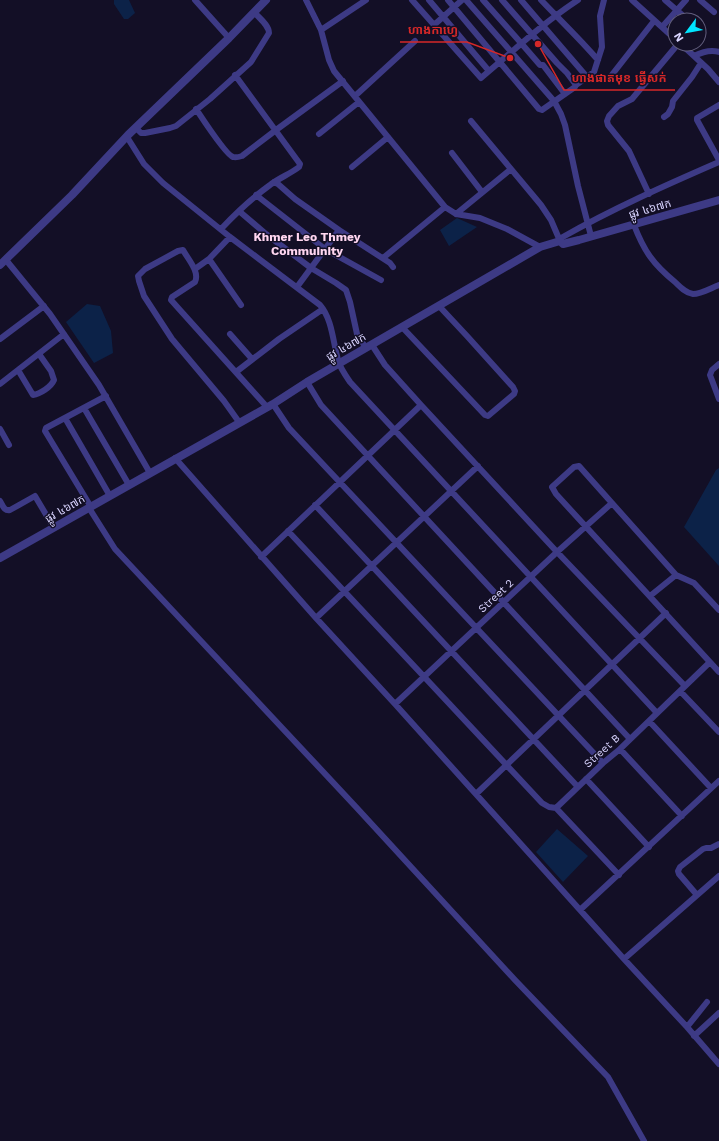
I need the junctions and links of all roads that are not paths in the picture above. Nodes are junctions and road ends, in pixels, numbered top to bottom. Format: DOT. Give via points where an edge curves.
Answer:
graph roads {
  1 [pos="195,0"];
  2 [pos="306,0"];
  3 [pos="366,0"];
  4 [pos="412,0"];
  5 [pos="429,0"];
  6 [pos="448,0"];
  7 [pos="462,0"];
  8 [pos="466,0"];
  9 [pos="483,0"];
  10 [pos="502,0"];
  11 [pos="521,0"];
  12 [pos="541,0"];
  13 [pos="578,0"];
  14 [pos="604,0"];
  15 [pos="632,0"];
  16 [pos="665,0"];
  17 [pos="686,0"];
  18 [pos="700,0"];
  19 [pos="261,2"];
  20 [pos="455,7"];
  21 [pos="677,10"];
  22 [pos="254,12"];
  23 [pos="714,12"];
  24 [pos="444,16"];
  25 [pos="556,16"];
  26 [pos="654,21"];
  27 [pos="434,25"];
  28 [pos="543,26"];
  29 [pos="662,27"];
  30 [pos="321,30"];
  31 [pos="667,32"];
  32 [pos="532,34"];
  33 [pos="228,38"];
  34 [pos="415,41"];
  35 [pos="521,43"];
  36 [pos="511,52"];
  37 [pos="673,52"];
  38 [pos="689,52"];
  39 [pos="719,52"];
  40 [pos="694,56"];
  41 [pos="598,60"];
  42 [pos="500,61"];
  43 [pos="701,62"];
  44 [pos="489,71"];
  45 [pos="235,75"];
  46 [pos="611,76"];
  47 [pos="587,77"];
  48 [pos="343,81"];
  49 [pos="719,82"];
  50 [pos="576,85"];
  51 [pos="565,94"];
  52 [pos="357,99"];
  53 [pos="554,101"];
  54 [pos="719,105"];
  55 [pos="196,109"];
  56 [pos="664,117"];
  57 [pos="471,121"];
  58 [pos="136,128"];
  59 [pos="276,130"];
  60 [pos="319,134"];
  61 [pos="127,137"];
  62 [pos="388,137"];
  63 [pos="452,153"];
  64 [pos="719,161"];
  65 [pos="352,167"];
  66 [pos="511,169"];
  67 [pos="274,182"];
  68 [pos="482,192"];
  69 [pos="649,194"];
  70 [pos="256,195"];
  71 [pos="719,200"];
  72 [pos="445,207"];
  73 [pos="239,210"];
  74 [pos="456,214"];
  75 [pos="588,223"];
  76 [pos="634,225"];
  77 [pos="221,230"];
  78 [pos="339,230"];
  79 [pos="591,236"];
  80 [pos="230,237"];
  81 [pos="560,241"];
  82 [pos="540,248"];
  83 [pos="326,249"];
  84 [pos="383,258"];
  85 [pos="208,259"];
  86 [pos="3,262"];
  87 [pos="393,267"];
  88 [pos="311,268"];
  89 [pos="195,269"];
  90 [pos="381,280"];
  91 [pos="719,284"];
  92 [pos="297,287"];
  93 [pos="44,306"];
  94 [pos="241,306"];
  95 [pos="439,306"];
  96 [pos="323,308"];
  97 [pos="402,328"];
  98 [pos="64,334"];
  99 [pos="230,334"];
  100 [pos="0,339"];
  101 [pos="369,346"];
  102 [pos="39,354"];
  103 [pos="252,359"];
  104 [pos="339,364"];
  105 [pos="719,364"];
  106 [pos="18,370"];
  107 [pos="236,372"];
  108 [pos="307,382"];
  109 [pos="0,384"];
  110 [pos="106,396"];
  111 [pos="719,399"];
  112 [pos="270,405"];
  113 [pos="421,405"];
  114 [pos="84,408"];
  115 [pos="64,418"];
  116 [pos="239,422"];
  117 [pos="0,429"];
  118 [pos="394,430"];
  119 [pos="9,445"];
  120 [pos="368,456"];
  121 [pos="176,458"];
  122 [pos="478,466"];
  123 [pos="150,473"];
  124 [pos="340,482"];
  125 [pos="129,485"];
  126 [pos="451,491"];
  127 [pos="110,496"];
  128 [pos="0,501"];
  129 [pos="612,503"];
  130 [pos="315,505"];
  131 [pos="90,507"];
  132 [pos="424,517"];
  133 [pos="586,526"];
  134 [pos="54,528"];
  135 [pos="288,531"];
  136 [pos="397,542"];
  137 [pos="557,552"];
  138 [pos="261,557"];
  139 [pos="0,558"];
  140 [pos="372,566"];
  141 [pos="676,575"];
  142 [pos="531,577"];
  143 [pos="344,591"];
  144 [pos="650,596"];
  145 [pos="504,602"];
  146 [pos="719,610"];
  147 [pos="666,614"];
  148 [pos="316,618"];
  149 [pos="477,627"];
  150 [pos="640,639"];
  151 [pos="451,651"];
  152 [pos="710,662"];
  153 [pos="612,665"];
  154 [pos="719,672"];
  155 [pos="424,677"];
  156 [pos="685,686"];
  157 [pos="585,691"];
  158 [pos="680,691"];
  159 [pos="395,704"];
  160 [pos="657,713"];
  161 [pos="559,716"];
  162 [pos="649,721"];
  163 [pos="719,732"];
  164 [pos="534,739"];
  165 [pos="630,739"];
  166 [pos="620,749"];
  167 [pos="603,763"];
  168 [pos="507,764"];
  169 [pos="586,779"];
  170 [pos="719,781"];
  171 [pos="578,787"];
  172 [pos="712,788"];
  173 [pos="476,794"];
  174 [pos="556,808"];
  175 [pos="682,816"];
  176 [pos="719,844"];
  177 [pos="649,847"];
  178 [pos="619,875"];
  179 [pos="719,876"];
  180 [pos="697,895"];
  181 [pos="580,910"];
  182 [pos="624,959"];
  183 [pos="707,1002"];
  184 [pos="719,1013"];
  185 [pos="687,1027"];
  186 [pos="694,1036"];
  187 [pos="719,1064"];
  188 [pos="644,1141"];
  1 -- 33 [label="street"];
  2 -- 30 [label="street"];
  3 -- 30 [label="street"];
  4 -- 27 [label="street"];
  5 -- 24 [label="street"];
  6 -- 20 [label="street"];
  7 -- 20 [label="street"];
  8 -- 36 [label="street"];
  9 -- 35 [label="street"];
  10 -- 32 [label="street"];
  11 -- 28 [label="street"];
  12 -- 25 [label="street"];
  13 -- 25 [label="street"];
  14 -- 41 [label="street" via="600,16 602,47"];
  15 -- 26 [label="street"];
  16 -- 21 [label="street"];
  17 -- 21 [label="street"];
  18 -- 23 [label="street"];
  19 -- 22 [label="street"];
  20 -- 24 [label="street"];
  20 -- 42 [label="street"];
  21 -- 29 [label="street"];
  22 -- 33 [label="street"];
  22 -- 45 [label="street" via="267,25 269,33 251,62"];
  24 -- 27 [label="street"];
  24 -- 44 [label="street"];
  25 -- 28 [label="street"];
  25 -- 41 [label="street"];
  26 -- 29 [label="street"];
  26 -- 46 [label="street"];
  27 -- 44 [label="street" via="480,78"];
  28 -- 32 [label="street"];
  28 -- 47 [label="street"];
  29 -- 31 [label="street"];
  30 -- 48 [label="street" via="331,65"];
  32 -- 35 [label="street"];
  32 -- 50 [label="street"];
  33 -- 58 [label="street"];
  34 -- 52 [label="street"];
  35 -- 36 [label="street"];
  35 -- 51 [label="street" via="540,65 543,65"];
  36 -- 42 [label="street"];
  36 -- 53 [label="street"];
  37 -- 69 [label="street" via="632,99 618,106 607,121 629,151"];
  38 -- 40 [label="street"];
  39 -- 40 [label="street" via="706,51"];
  40 -- 43 [label="street"];
  41 -- 47 [label="street" via="594,72"];
  42 -- 44 [label="street"];
  42 -- 53 [label="street" via="539,110 545,109"];
  43 -- 49 [label="street"];
  43 -- 56 [label="street"];
  45 -- 55 [label="street"];
  45 -- 59 [label="street"];
  47 -- 50 [label="street"];
  48 -- 52 [label="street"];
  48 -- 59 [label="street"];
  50 -- 51 [label="street"];
  51 -- 53 [label="street"];
  52 -- 60 [label="street"];
  52 -- 62 [label="street"];
  53 -- 75 [label="street" via="565,125"];
  54 -- 64 [label="street" via="697,118"];
  55 -- 58 [label="street" via="170,128 145,133"];
  55 -- 59 [label="street" via="231,157 242,156"];
  57 -- 66 [label="street"];
  58 -- 61 [label="street"];
  59 -- 67 [label="street" via="300,167"];
  61 -- 77 [label="street" via="144,164 163,183"];
  61 -- 86 [label="street"];
  62 -- 65 [label="street"];
  62 -- 72 [label="street"];
  63 -- 68 [label="street"];
  64 -- 69 [label="street"];
  66 -- 68 [label="street"];
  66 -- 81 [label="street" via="551,220"];
  67 -- 70 [label="street"];
  67 -- 78 [label="street"];
  68 -- 74 [label="street"];
  69 -- 75 [label="street"];
  70 -- 73 [label="street"];
  70 -- 83 [label="street"];
  71 -- 76 [label="street, ផ្លូវ ៤៦៧ក"];
  72 -- 74 [label="street"];
  72 -- 84 [label="street"];
  73 -- 77 [label="street"];
  73 -- 88 [label="street"];
  74 -- 82 [label="street" via="493,223"];
  75 -- 79 [label="street"];
  75 -- 81 [label="street"];
  76 -- 79 [label="street, ផ្លូវ ៤៦៧ក"];
  76 -- 91 [label="street" via="640,242 660,270 685,291 697,294"];
  77 -- 80 [label="street"];
  78 -- 83 [label="street"];
  78 -- 84 [label="street"];
  79 -- 81 [label="street, ផ្លូវ ៤៦៧ក" via="563,244"];
  80 -- 85 [label="street"];
  80 -- 92 [label="street"];
  81 -- 82 [label="street, ផ្លូវ ៤៦៧ក"];
  82 -- 95 [label="street, ផ្លូវ ៤៦៧ក"];
  83 -- 88 [label="street"];
  83 -- 90 [label="street"];
  84 -- 87 [label="street"];
  85 -- 89 [label="street"];
  85 -- 94 [label="street"];
  86 -- 93 [label="street"];
  88 -- 92 [label="street"];
  88 -- 101 [label="street" via="346,290 357,334"];
  89 -- 107 [label="street" via="196,282 171,300"];
  89 -- 116 [label="street" via="182,250 145,269 138,276 138,281 144,296 172,339"];
  92 -- 96 [label="street"];
  93 -- 98 [label="street"];
  93 -- 100 [label="street"];
  95 -- 97 [label="street, ផ្លូវ ៤៦៧ក"];
  95 -- 97 [label="street" via="515,391 488,416"];
  96 -- 103 [label="street"];
  96 -- 104 [label="street" via="333,334"];
  97 -- 101 [label="street, ផ្លូវ ៤៦៧ក"];
  98 -- 102 [label="street"];
  98 -- 110 [label="street"];
  99 -- 103 [label="street"];
  101 -- 104 [label="street, ផ្លូវ ៤៦៧ក"];
  101 -- 113 [label="street"];
  102 -- 106 [label="street"];
  102 -- 106 [label="street" via="51,371 53,383 33,395"];
  103 -- 107 [label="street"];
  104 -- 108 [label="street, ផ្លូវ ៤៦៧ក"];
  104 -- 118 [label="street" via="350,382"];
  105 -- 111 [label="street" via="710,375"];
  106 -- 109 [label="street"];
  107 -- 112 [label="street"];
  108 -- 112 [label="street, ផ្លូវ ៤៦៧ក"];
  108 -- 120 [label="street" via="321,405"];
  110 -- 114 [label="street"];
  110 -- 123 [label="street"];
  112 -- 116 [label="street, ផ្លូវ ៤៦៧ក"];
  112 -- 124 [label="street"];
  113 -- 118 [label="street"];
  113 -- 122 [label="street"];
  114 -- 115 [label="street"];
  114 -- 125 [label="street"];
  115 -- 127 [label="street"];
  115 -- 131 [label="street" via="45,430"];
  116 -- 121 [label="street, ផ្លូវ ៤៦៧ក"];
  117 -- 119 [label="street"];
  118 -- 120 [label="street"];
  118 -- 126 [label="street"];
  120 -- 124 [label="street"];
  120 -- 132 [label="street"];
  121 -- 123 [label="street, ផ្លូវ ៤៦៧ក"];
  121 -- 138 [label="street"];
  122 -- 126 [label="street"];
  122 -- 137 [label="street"];
  123 -- 125 [label="street, ផ្លូវ ៤៦៧ក"];
  124 -- 130 [label="street"];
  124 -- 136 [label="street"];
  125 -- 127 [label="street, ផ្លូវ ៤៦៧ក"];
  126 -- 132 [label="street"];
  126 -- 142 [label="street"];
  127 -- 131 [label="street, ផ្លូវ ៤៦៧ក"];
  128 -- 134 [label="street" via="5,509 10,510 35,496"];
  129 -- 133 [label="street, Street 2"];
  129 -- 133 [label="street" via="579,466 574,467 552,487"];
  129 -- 141 [label="street"];
  130 -- 135 [label="street"];
  130 -- 140 [label="street"];
  131 -- 134 [label="street, ផ្លូវ ៤៦៧ក"];
  131 -- 188 [label="street" via="115,549 608,1077"];
  132 -- 136 [label="street"];
  132 -- 145 [label="street"];
  133 -- 137 [label="street, Street 2"];
  133 -- 144 [label="street"];
  134 -- 139 [label="street, ផ្លូវ ៤៦៧ក"];
  135 -- 138 [label="street"];
  135 -- 143 [label="street"];
  136 -- 140 [label="street"];
  136 -- 149 [label="street"];
  137 -- 142 [label="street, Street 2"];
  137 -- 150 [label="street"];
  138 -- 148 [label="street"];
  140 -- 143 [label="street"];
  140 -- 151 [label="street"];
  141 -- 144 [label="street"];
  141 -- 146 [label="street" via="694,584"];
  142 -- 145 [label="street, Street 2"];
  142 -- 153 [label="street"];
  143 -- 148 [label="street"];
  143 -- 155 [label="street"];
  144 -- 147 [label="street"];
  145 -- 149 [label="street, Street 2"];
  145 -- 157 [label="street"];
  147 -- 150 [label="street"];
  147 -- 152 [label="street"];
  148 -- 159 [label="street"];
  149 -- 151 [label="street, Street 2"];
  149 -- 161 [label="street"];
  150 -- 153 [label="street"];
  150 -- 156 [label="street"];
  151 -- 155 [label="street, Street 2"];
  151 -- 164 [label="street"];
  152 -- 154 [label="street"];
  152 -- 156 [label="street, Street B"];
  153 -- 157 [label="street"];
  153 -- 160 [label="street"];
  155 -- 159 [label="street, Street 2"];
  155 -- 168 [label="street"];
  156 -- 158 [label="street, Street B"];
  157 -- 161 [label="street"];
  157 -- 165 [label="street"];
  158 -- 160 [label="street, Street B"];
  158 -- 163 [label="street"];
  159 -- 173 [label="street"];
  160 -- 162 [label="street, Street B"];
  161 -- 164 [label="street"];
  161 -- 167 [label="street"];
  162 -- 165 [label="street, Street B"];
  162 -- 172 [label="street"];
  164 -- 168 [label="street"];
  164 -- 171 [label="street"];
  165 -- 166 [label="street, Street B"];
  166 -- 167 [label="street, Street B"];
  166 -- 175 [label="street"];
  167 -- 169 [label="street, Street B"];
  168 -- 173 [label="street"];
  168 -- 174 [label="street" via="542,803"];
  169 -- 171 [label="street, Street B"];
  169 -- 177 [label="street"];
  170 -- 172 [label="street"];
  171 -- 174 [label="street, Street B"];
  172 -- 175 [label="street"];
  173 -- 181 [label="street"];
  174 -- 178 [label="street"];
  175 -- 177 [label="street"];
  176 -- 180 [label="street" via="703,849 678,870"];
  177 -- 178 [label="street"];
  178 -- 181 [label="street"];
  179 -- 180 [label="street"];
  180 -- 182 [label="street"];
  181 -- 182 [label="street"];
  182 -- 185 [label="street"];
  183 -- 185 [label="street"];
  184 -- 186 [label="street"];
  185 -- 186 [label="street"];
  186 -- 187 [label="street"];
}
